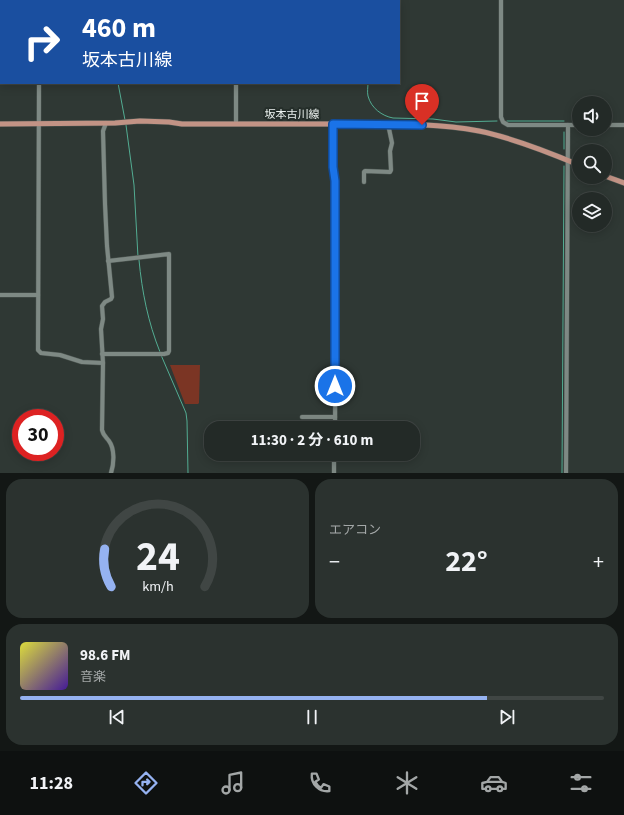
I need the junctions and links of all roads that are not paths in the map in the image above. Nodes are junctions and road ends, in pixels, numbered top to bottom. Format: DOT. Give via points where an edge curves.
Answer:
graph roads {
  1 [pos="501,0"];
  2 [pos="38,84"];
  3 [pos="236,84"];
  4 [pos="106,123"];
  5 [pos="0,124"];
  6 [pos="38,124"];
  7 [pos="236,124"];
  8 [pos="333,124"];
  9 [pos="388,124"];
  10 [pos="568,125"];
  11 [pos="572,125"];
  12 [pos="612,125"];
  13 [pos="624,126"];
  14 [pos="568,160"];
  15 [pos="572,162"];
  16 [pos="612,179"];
  17 [pos="364,182"];
  18 [pos="624,183"];
  19 [pos="108,261"];
  20 [pos="0,295"];
  21 [pos="38,295"];
  22 [pos="102,354"];
  23 [pos="102,363"];
  24 [pos="302,417"];
  25 [pos="335,417"];
  26 [pos="335,421"];
  27 [pos="334,461"];
  28 [pos="111,473"];
  29 [pos="334,473"];
  30 [pos="566,473"];
  1 -- 10 [label="street" via="501,120 508,125"];
  2 -- 6 [label="street"];
  3 -- 7 [label="street"];
  4 -- 6 [label="main road, 坂本古川線"];
  4 -- 7 [label="main road, 坂本古川線"];
  4 -- 19 [label="street" via="103,131"];
  5 -- 6 [label="main road, 坂本古川線"];
  6 -- 21 [label="street"];
  7 -- 8 [label="main road, 坂本古川線"];
  8 -- 9 [label="main road, 坂本古川線"];
  8 -- 25 [label="street"];
  9 -- 14 [label="main road, 坂本古川線" via="430,125 478,131 508,138"];
  9 -- 17 [label="street" via="392,143 391,170 365,171"];
  10 -- 11 [label="street"];
  10 -- 14 [label="street"];
  12 -- 13 [label="street"];
  14 -- 15 [label="main road, 坂本古川線"];
  14 -- 30 [label="street"];
  16 -- 18 [label="main road"];
  19 -- 22 [label="street" via="112,297 102,306"];
  19 -- 22 [label="street" via="169,254 169,351 164,354"];
  20 -- 21 [label="street"];
  21 -- 23 [label="street" via="39,352 82,362"];
  22 -- 23 [label="street"];
  23 -- 28 [label="street" via="102,430 111,444 114,458"];
  24 -- 25 [label="street"];
  25 -- 26 [label="street"];
  27 -- 29 [label="street"];
}
